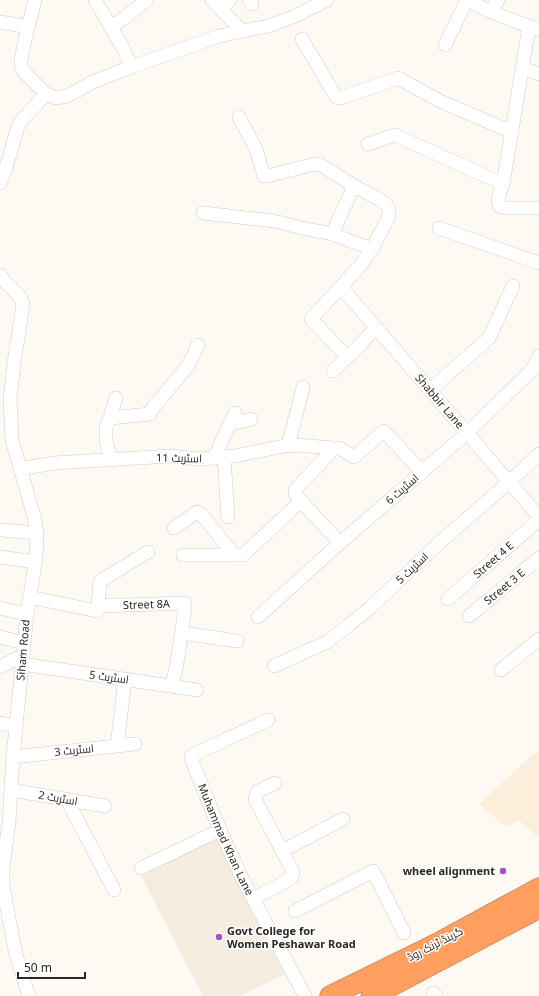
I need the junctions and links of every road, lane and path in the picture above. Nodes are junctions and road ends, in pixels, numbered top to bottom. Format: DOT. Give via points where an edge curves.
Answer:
graph roads {
  1 [pos="35,0"];
  2 [pos="95,0"];
  3 [pos="147,0"];
  4 [pos="326,0"];
  5 [pos="467,0"];
  6 [pos="498,0"];
  7 [pos="221,3"];
  8 [pos="491,12"];
  9 [pos="0,22"];
  10 [pos="28,27"];
  11 [pos="110,27"];
  12 [pos="534,29"];
  13 [pos="242,31"];
  14 [pos="302,39"];
  15 [pos="445,45"];
  16 [pos="132,67"];
  17 [pos="523,68"];
  18 [pos="539,74"];
  19 [pos="46,94"];
  20 [pos="239,116"];
  21 [pos="512,132"];
  22 [pos="368,144"];
  23 [pos="0,183"];
  24 [pos="503,184"];
  25 [pos="354,186"];
  26 [pos="539,208"];
  27 [pos="203,213"];
  28 [pos="439,228"];
  29 [pos="332,234"];
  30 [pos="372,249"];
  31 [pos="539,263"];
  32 [pos="0,275"];
  33 [pos="513,286"];
  34 [pos="341,287"];
  35 [pos="376,327"];
  36 [pos="198,345"];
  37 [pos="347,357"];
  38 [pos="538,361"];
  39 [pos="333,371"];
  40 [pos="303,387"];
  41 [pos="430,390"];
  42 [pos="116,398"];
  43 [pos="110,418"];
  44 [pos="251,419"];
  45 [pos="468,433"];
  46 [pos="288,446"];
  47 [pos="332,450"];
  48 [pos="539,454"];
  49 [pos="219,458"];
  50 [pos="110,460"];
  51 [pos="20,469"];
  52 [pos="422,472"];
  53 [pos="509,482"];
  54 [pos="301,501"];
  55 [pos="539,516"];
  56 [pos="228,517"];
  57 [pos="539,520"];
  58 [pos="174,528"];
  59 [pos="0,530"];
  60 [pos="37,533"];
  61 [pos="340,543"];
  62 [pos="148,552"];
  63 [pos="183,555"];
  64 [pos="234,555"];
  65 [pos="0,557"];
  66 [pos="539,558"];
  67 [pos="35,562"];
  68 [pos="29,597"];
  69 [pos="448,599"];
  70 [pos="98,606"];
  71 [pos="0,608"];
  72 [pos="27,614"];
  73 [pos="469,616"];
  74 [pos="258,617"];
  75 [pos="182,633"];
  76 [pos="0,637"];
  77 [pos="539,639"];
  78 [pos="237,641"];
  79 [pos="23,654"];
  80 [pos="274,666"];
  81 [pos="0,667"];
  82 [pos="500,670"];
  83 [pos="125,679"];
  84 [pos="172,686"];
  85 [pos="197,690"];
  86 [pos="268,720"];
  87 [pos="0,724"];
  88 [pos="16,726"];
  89 [pos="135,744"];
  90 [pos="118,746"];
  91 [pos="13,757"];
  92 [pos="275,783"];
  93 [pos="8,786"];
  94 [pos="67,800"];
  95 [pos="105,806"];
  96 [pos="342,819"];
  97 [pos="4,822"];
  98 [pos="220,830"];
  99 [pos="282,851"];
  100 [pos="141,868"];
  101 [pos="539,888"];
  102 [pos="114,890"];
  103 [pos="252,898"];
  104 [pos="539,908"];
  105 [pos="295,911"];
  106 [pos="404,933"];
  107 [pos="29,996"];
  108 [pos="305,996"];
  109 [pos="330,996"];
  110 [pos="371,996"];
  1 -- 10 [label="street"];
  2 -- 11 [label="street"];
  3 -- 11 [label="street"];
  4 -- 13 [label="street" via="293,17 268,26"];
  5 -- 8 [label="street"];
  5 -- 15 [label="street"];
  6 -- 8 [label="street"];
  7 -- 13 [label="street"];
  8 -- 12 [label="street"];
  9 -- 10 [label="street"];
  10 -- 19 [label="street" via="21,66"];
  11 -- 16 [label="street"];
  12 -- 17 [label="street"];
  13 -- 16 [label="street" via="219,36"];
  14 -- 21 [label="street" via="338,98 398,78 440,101"];
  16 -- 19 [label="street" via="93,82 67,96 56,98"];
  17 -- 18 [label="street"];
  17 -- 21 [label="street"];
  19 -- 23 [label="street" via="18,126"];
  20 -- 25 [label="street" via="256,149 264,176 315,164 321,165"];
  21 -- 24 [label="street"];
  22 -- 24 [label="street" via="395,135"];
  24 -- 26 [label="street" via="499,206"];
  25 -- 29 [label="street"];
  25 -- 30 [label="street" via="377,198 390,209"];
  27 -- 29 [label="street" via="274,221"];
  28 -- 31 [label="street"];
  29 -- 30 [label="street"];
  30 -- 34 [label="street"];
  32 -- 51 [label="street, Siham Road" via="23,301 10,399 12,440"];
  33 -- 41 [label="street" via="488,338"];
  34 -- 35 [label="street, Shabbir Lane"];
  34 -- 37 [label="street" via="311,319"];
  35 -- 37 [label="street"];
  35 -- 41 [label="street, Shabbir Lane"];
  36 -- 43 [label="street" via="188,366 152,408 150,414"];
  37 -- 39 [label="street"];
  38 -- 45 [label="street, اسٹریٹ 6"];
  40 -- 46 [label="street"];
  41 -- 45 [label="street, Shabbir Lane"];
  42 -- 43 [label="street"];
  43 -- 50 [label="street" via="105,433"];
  44 -- 49 [label="street" via="233,418"];
  45 -- 52 [label="street, اسٹریٹ 6"];
  45 -- 53 [label="street, Shabbir Lane"];
  46 -- 47 [label="street, اسٹریٹ 11"];
  46 -- 49 [label="street, اسٹریٹ 11"];
  47 -- 52 [label="street, اسٹریٹ 11" via="339,448 354,457 384,431"];
  47 -- 54 [label="street" via="295,490"];
  48 -- 53 [label="street, اسٹریٹ 5"];
  49 -- 50 [label="street, اسٹریٹ 11" via="170,456"];
  49 -- 56 [label="street"];
  50 -- 51 [label="street, اسٹریٹ 11" via="54,463"];
  51 -- 60 [label="street, Siham Road"];
  52 -- 61 [label="street, اسٹریٹ 6"];
  53 -- 55 [label="street, Shabbir Lane"];
  53 -- 80 [label="street, اسٹریٹ 5" via="349,625 327,642"];
  54 -- 61 [label="street"];
  54 -- 64 [label="street" via="243,555"];
  57 -- 69 [label="street, Street 4 E"];
  58 -- 64 [label="street" via="197,512"];
  59 -- 60 [label="street"];
  60 -- 67 [label="street, Siham Road"];
  61 -- 74 [label="street, اسٹریٹ 6"];
  62 -- 70 [label="street" via="100,581"];
  63 -- 64 [label="street"];
  65 -- 67 [label="street"];
  66 -- 73 [label="street, Street 3 E"];
  67 -- 68 [label="street, Siham Road"];
  68 -- 70 [label="street, Street 8A" via="97,611"];
  68 -- 72 [label="street, Siham Road"];
  70 -- 75 [label="street, Street 8A" via="184,603"];
  71 -- 72 [label="street"];
  72 -- 79 [label="street, Siham Road"];
  75 -- 78 [label="street"];
  75 -- 84 [label="street, Street 8A"];
  76 -- 79 [label="street, اسٹریٹ 5"];
  77 -- 82 [label="street"];
  79 -- 81 [label="street"];
  79 -- 83 [label="street, اسٹریٹ 5"];
  79 -- 88 [label="street, Siham Road"];
  83 -- 84 [label="street, اسٹریٹ 5"];
  83 -- 90 [label="street"];
  84 -- 85 [label="street, اسٹریٹ 5"];
  86 -- 98 [label="street, Muhammad Khan Lane" via="191,757"];
  87 -- 88 [label="street"];
  88 -- 91 [label="street, Siham Road"];
  89 -- 90 [label="street, اسٹریٹ 3"];
  90 -- 91 [label="street, اسٹریٹ 3"];
  91 -- 93 [label="street, Siham Road"];
  92 -- 99 [label="street" via="258,792 255,799"];
  93 -- 94 [label="street, اسٹریٹ 2"];
  93 -- 97 [label="street, Siham Road"];
  94 -- 95 [label="street, اسٹریٹ 2"];
  94 -- 102 [label="street"];
  96 -- 99 [label="street"];
  97 -- 107 [label="street, Siham Road" via="3,887 16,955"];
  98 -- 100 [label="street"];
  98 -- 103 [label="street, Muhammad Khan Lane"];
  99 -- 103 [label="street" via="292,877"];
  101 -- 109 [label="highway, گرینڈ ٹرنک روڈ" via="436,944"];
  103 -- 108 [label="street, Muhammad Khan Lane"];
  104 -- 110 [label="highway, گرینڈ ٹرنک روڈ"];
  105 -- 106 [label="street" via="373,871"];
}
